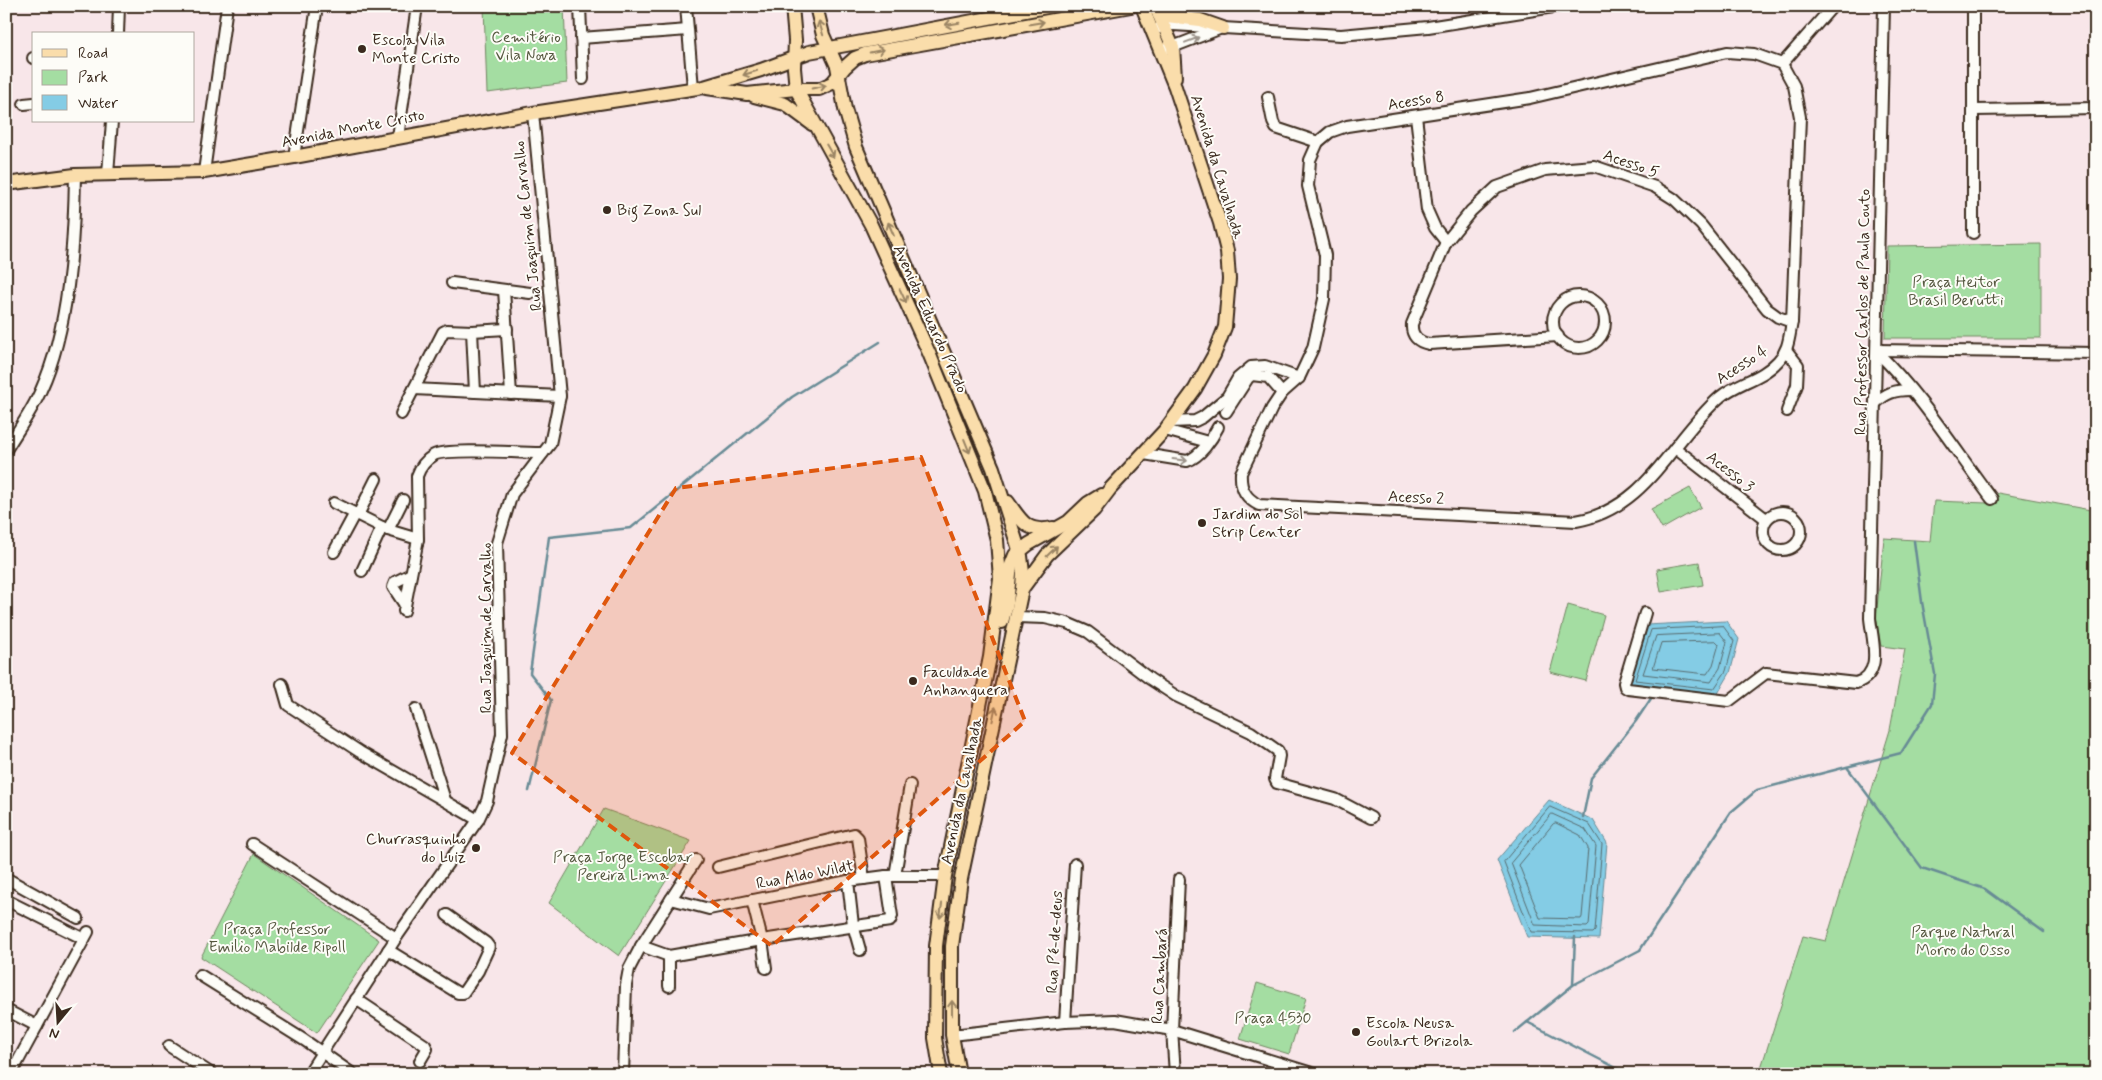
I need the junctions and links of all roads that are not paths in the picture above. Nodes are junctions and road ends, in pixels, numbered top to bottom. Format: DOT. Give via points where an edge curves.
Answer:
graph roads {
  1 [pos="119,6"];
  2 [pos="227,6"];
  3 [pos="317,6"];
  4 [pos="417,6"];
  5 [pos="580,6"];
  6 [pos="686,6"];
  7 [pos="792,6"];
  8 [pos="816,6"];
  9 [pos="1052,6"];
  10 [pos="1131,6"];
  11 [pos="1142,6"];
  12 [pos="1560,6"];
  13 [pos="1833,6"];
  14 [pos="1884,6"];
  15 [pos="1973,6"];
  16 [pos="1157,13"];
  17 [pos="1223,28"];
  18 [pos="688,30"];
  19 [pos="118,32"];
  20 [pos="1155,35"];
  21 [pos="581,38"];
  22 [pos="1173,47"];
  23 [pos="1160,48"];
  24 [pos="829,49"];
  25 [pos="795,58"];
  26 [pos="1782,64"];
  27 [pos="838,77"];
  28 [pos="583,79"];
  29 [pos="1175,87"];
  30 [pos="699,88"];
  31 [pos="796,89"];
  32 [pos="747,94"];
  33 [pos="1268,97"];
  34 [pos="2096,108"];
  35 [pos="1974,110"];
  36 [pos="534,113"];
  37 [pos="1416,116"];
  38 [pos="112,122"];
  39 [pos="815,126"];
  40 [pos="398,137"];
  41 [pos="1318,142"];
  42 [pos="294,157"];
  43 [pos="204,172"];
  44 [pos="108,174"];
  45 [pos="75,175"];
  46 [pos="6,184"];
  47 [pos="1973,233"];
  48 [pos="1446,242"];
  49 [pos="452,283"];
  50 [pos="504,290"];
  51 [pos="530,293"];
  52 [pos="1792,322"];
  53 [pos="507,330"];
  54 [pos="472,331"];
  55 [pos="1558,336"];
  56 [pos="1787,351"];
  57 [pos="1877,351"];
  58 [pos="2096,353"];
  59 [pos="1299,378"];
  60 [pos="414,389"];
  61 [pos="1910,390"];
  62 [pos="475,392"];
  63 [pos="1282,393"];
  64 [pos="511,394"];
  65 [pos="560,396"];
  66 [pos="1875,404"];
  67 [pos="1787,411"];
  68 [pos="1226,412"];
  69 [pos="401,414"];
  70 [pos="1168,426"];
  71 [pos="1218,427"];
  72 [pos="1208,442"];
  73 [pos="7,448"];
  74 [pos="1675,448"];
  75 [pos="543,453"];
  76 [pos="1144,454"];
  77 [pos="376,479"];
  78 [pos="1110,490"];
  79 [pos="1003,495"];
  80 [pos="1992,499"];
  81 [pos="403,500"];
  82 [pos="334,503"];
  83 [pos="356,514"];
  84 [pos="1766,519"];
  85 [pos="1058,527"];
  86 [pos="385,528"];
  87 [pos="418,539"];
  88 [pos="1019,550"];
  89 [pos="334,552"];
  90 [pos="362,571"];
  91 [pos="411,574"];
  92 [pos="1022,589"];
  93 [pos="1646,613"];
  94 [pos="1016,617"];
  95 [pos="990,657"];
  96 [pos="986,679"];
  97 [pos="282,684"];
  98 [pos="416,709"];
  99 [pos="990,733"];
  100 [pos="969,760"];
  101 [pos="910,785"];
  102 [pos="445,800"];
  103 [pos="973,817"];
  104 [pos="1371,818"];
  105 [pos="478,820"];
  106 [pos="252,844"];
  107 [pos="696,860"];
  108 [pos="1075,864"];
  109 [pos="718,868"];
  110 [pos="891,876"];
  111 [pos="945,876"];
  112 [pos="6,878"];
  113 [pos="864,879"];
  114 [pos="1179,879"];
  115 [pos="848,881"];
  116 [pos="672,899"];
  117 [pos="6,900"];
  118 [pos="752,900"];
  119 [pos="447,915"];
  120 [pos="78,918"];
  121 [pos="854,925"];
  122 [pos="396,938"];
  123 [pos="762,940"];
  124 [pos="641,946"];
  125 [pos="388,950"];
  126 [pos="860,950"];
  127 [pos="669,956"];
  128 [pos="766,968"];
  129 [pos="200,975"];
  130 [pos="669,986"];
  131 [pos="356,999"];
  132 [pos="6,1010"];
  133 [pos="1065,1022"];
  134 [pos="37,1026"];
  135 [pos="1172,1030"];
  136 [pos="952,1035"];
  137 [pos="168,1046"];
  138 [pos="321,1052"];
  139 [pos="420,1062"];
  140 [pos="1294,1070"];
  141 [pos="11,1074"];
  142 [pos="212,1074"];
  143 [pos="308,1074"];
  144 [pos="353,1074"];
  145 [pos="623,1074"];
  146 [pos="941,1074"];
  147 [pos="959,1074"];
  148 [pos="1175,1074"];
  149 [pos="1315,1074"];
  1 -- 19 [label="street"];
  2 -- 43 [label="street"];
  3 -- 42 [label="street"];
  4 -- 40 [label="street"];
  5 -- 21 [label="street"];
  6 -- 18 [label="street"];
  7 -- 25 [label="main road, Avenida Eduardo Prado"];
  24 -- 8 [label="main road, Avenida Eduardo Prado, one-way"];
  9 -- 24 [label="main road, Avenida Monte Cristo, one-way"];
  27 -- 10 [label="main road, Avenida Monte Cristo, one-way" via="844,67 865,54"];
  11 -- 20 [label="main road, Avenida da Cavalhada"];
  12 -- 17 [label="street" via="1428,28 1342,35"];
  13 -- 26 [label="street"];
  14 -- 57 [label="street, Rua Professor Carlos de Paula Couto"];
  15 -- 35 [label="street"];
  16 -- 17 [label="main road" via="1200,20"];
  16 -- 20 [label="street" via="1159,28"];
  16 -- 22 [label="main road, Avenida da Cavalhada"];
  22 -- 17 [label="street, one-way"];
  18 -- 21 [label="street"];
  18 -- 30 [label="street"];
  20 -- 23 [label="main road, Avenida da Cavalhada"];
  21 -- 28 [label="street"];
  22 -- 23 [label="street"];
  22 -- 29 [label="main road, Avenida da Cavalhada"];
  23 -- 29 [label="main road, Avenida da Cavalhada"];
  24 -- 25 [label="main road, Avenida Monte Cristo"];
  24 -- 27 [label="main road, Avenida Eduardo Prado"];
  25 -- 30 [label="main road, Avenida Monte Cristo, one-way"];
  25 -- 31 [label="main road, Avenida Eduardo Prado"];
  26 -- 37 [label="street, Acesso 8" via="1754,54 1726,52 1530,98"];
  26 -- 52 [label="street" via="1794,86 1800,117"];
  31 -- 27 [label="main road, Avenida Monte Cristo, one-way" via="819,89"];
  79 -- 27 [label="main road, Avenida Eduardo Prado, one-way" via="856,148"];
  29 -- 70 [label="main road, Avenida da Cavalhada" via="1220,223 1229,279 1225,327 1214,354 1195,389"];
  30 -- 32 [label="main road, Avenida Monte Cristo"];
  30 -- 36 [label="main road, Avenida Monte Cristo"];
  31 -- 32 [label="main road, Avenida Monte Cristo"];
  31 -- 39 [label="main road, Avenida Eduardo Prado"];
  32 -- 39 [label="main road" via="785,104"];
  33 -- 41 [label="street" via="1276,128"];
  34 -- 35 [label="street"];
  35 -- 47 [label="street"];
  36 -- 40 [label="main road, Avenida Monte Cristo"];
  36 -- 65 [label="street, Rua Joaquim de Carvalho"];
  37 -- 41 [label="street, Acesso 8" via="1347,126 1330,132"];
  37 -- 48 [label="street" via="1427,210"];
  38 -- 44 [label="street"];
  39 -- 95 [label="main road, Avenida Eduardo Prado, one-way" via="871,225 930,353 985,491 997,540 1000,571"];
  40 -- 42 [label="main road, Avenida Monte Cristo"];
  41 -- 59 [label="street" via="1310,160 1308,186 1325,254 1324,299 1314,348"];
  42 -- 43 [label="main road, Avenida Monte Cristo"];
  43 -- 44 [label="main road, Avenida Monte Cristo"];
  44 -- 45 [label="main road, Avenida Monte Cristo"];
  45 -- 46 [label="main road, Avenida Monte Cristo"];
  45 -- 73 [label="street" via="67,294 53,356 42,390"];
  48 -- 52 [label="street, Acesso 5" via="1471,211 1497,187 1545,170 1594,166 1655,187 1674,199 1701,225 1767,309"];
  48 -- 55 [label="street, Acesso 5" via="1412,324 1415,337 1429,344"];
  49 -- 50 [label="street"];
  50 -- 51 [label="street"];
  50 -- 53 [label="street"];
  52 -- 56 [label="street, Acesso 4"];
  53 -- 54 [label="street"];
  53 -- 64 [label="street"];
  54 -- 60 [label="street" via="443,332"];
  54 -- 62 [label="street"];
  55 -- 55 [label="street" via="1570,346 1586,347 1593,343 1604,331 1601,308 1587,297 1569,298 1556,310 1554,328"];
  56 -- 67 [label="street" via="1798,364 1797,385"];
  56 -- 74 [label="street, Acesso 4" via="1756,378 1729,389"];
  57 -- 58 [label="street"];
  57 -- 61 [label="street"];
  57 -- 66 [label="street, Rua Professor Carlos de Paula Couto"];
  59 -- 63 [label="street"];
  59 -- 70 [label="street" via="1265,366 1251,367 1238,378 1227,397 1203,417"];
  60 -- 62 [label="street"];
  60 -- 69 [label="street"];
  61 -- 66 [label="street" via="1890,392"];
  61 -- 80 [label="street"];
  62 -- 64 [label="street"];
  63 -- 68 [label="street" via="1268,377 1252,375"];
  63 -- 74 [label="street, Acesso 2" via="1241,473 1243,492 1250,501 1259,505 1576,521 1613,510 1649,479"];
  64 -- 65 [label="street"];
  65 -- 75 [label="street, Rua Joaquim de Carvalho" via="550,444"];
  66 -- 93 [label="street, Rua Professor Carlos de Paula Couto" via="1870,618 1875,663 1869,676 1856,684 1766,673 1727,700 1628,689 1624,683"];
  70 -- 72 [label="street"];
  70 -- 76 [label="main road, Avenida da Cavalhada"];
  71 -- 72 [label="street"];
  76 -- 72 [label="street, one-way" via="1186,461 1196,456"];
  74 -- 84 [label="street, Acesso 3"];
  75 -- 87 [label="street" via="455,451 435,454 421,466 417,476"];
  75 -- 105 [label="street, Rua Joaquim de Carvalho" via="512,494 498,543 502,734 487,801"];
  76 -- 78 [label="main road, Avenida da Cavalhada"];
  77 -- 83 [label="street"];
  78 -- 85 [label="main road, Avenida da Cavalhada"];
  92 -- 78 [label="main road, Avenida da Cavalhada, one-way" via="1047,555"];
  79 -- 85 [label="main road" via="1024,524 1039,531"];
  79 -- 88 [label="main road, Avenida Eduardo Prado"];
  81 -- 86 [label="street"];
  82 -- 83 [label="street"];
  83 -- 86 [label="street"];
  83 -- 89 [label="street"];
  85 -- 88 [label="main road, Avenida da Cavalhada"];
  86 -- 87 [label="street"];
  86 -- 90 [label="street"];
  87 -- 91 [label="street"];
  88 -- 92 [label="main road, Avenida Eduardo Prado"];
  88 -- 95 [label="main road" via="1011,565 1007,602"];
  91 -- 91 [label="street" via="405,608 393,587 395,582"];
  92 -- 94 [label="main road, Avenida da Cavalhada"];
  99 -- 94 [label="main road, Avenida da Cavalhada, one-way"];
  94 -- 104 [label="street" via="1045,618 1088,632 1176,696 1251,732 1274,747 1279,756 1277,783 1336,799"];
  95 -- 96 [label="main road, Avenida da Cavalhada"];
  96 -- 99 [label="main road" via="981,728"];
  96 -- 100 [label="main road, Avenida da Cavalhada"];
  97 -- 102 [label="street" via="288,705 360,752"];
  98 -- 102 [label="street"];
  99 -- 103 [label="main road, Avenida da Cavalhada"];
  100 -- 103 [label="main road" via="977,773"];
  100 -- 111 [label="main road, Avenida da Cavalhada"];
  101 -- 110 [label="street"];
  102 -- 105 [label="street"];
  136 -- 103 [label="main road, Avenida da Cavalhada, one-way" via="952,946"];
  105 -- 122 [label="street, Rua Joaquim de Carvalho"];
  106 -- 122 [label="street"];
  107 -- 116 [label="street"];
  108 -- 133 [label="street, Rua Pé-de-deus"];
  109 -- 113 [label="street" via="854,834 858,838"];
  110 -- 111 [label="street, Rua Aldo Wildt"];
  110 -- 113 [label="street, Rua Aldo Wildt"];
  110 -- 121 [label="street" via="891,920"];
  111 -- 146 [label="main road, Avenida da Cavalhada, one-way" via="936,946 935,1038"];
  112 -- 120 [label="street"];
  113 -- 115 [label="street, Rua Aldo Wildt"];
  114 -- 135 [label="street, Rua Cambará"];
  115 -- 118 [label="street, Rua Aldo Wildt"];
  115 -- 121 [label="street"];
  116 -- 118 [label="street, Rua Aldo Wildt" via="708,909"];
  116 -- 124 [label="street"];
  117 -- 134 [label="street" via="86,936"];
  118 -- 123 [label="street"];
  119 -- 125 [label="street" via="488,947 478,971 463,993"];
  121 -- 123 [label="street"];
  121 -- 126 [label="street"];
  122 -- 125 [label="street, Rua Joaquim de Carvalho"];
  123 -- 127 [label="street"];
  123 -- 128 [label="street"];
  124 -- 127 [label="street"];
  124 -- 145 [label="street" via="629,969 626,985"];
  125 -- 131 [label="street, Rua Joaquim de Carvalho"];
  127 -- 130 [label="street"];
  129 -- 138 [label="street"];
  131 -- 138 [label="street, Rua Joaquim de Carvalho"];
  131 -- 139 [label="street" via="425,1045 427,1049"];
  132 -- 134 [label="street"];
  133 -- 135 [label="street" via="1114,1020"];
  133 -- 136 [label="street"];
  134 -- 141 [label="street"];
  135 -- 140 [label="street"];
  135 -- 148 [label="street, Rua Cambará"];
  136 -- 147 [label="main road, Avenida da Cavalhada"];
  137 -- 142 [label="street"];
  138 -- 143 [label="street, Rua Joaquim de Carvalho"];
  138 -- 144 [label="street"];
  140 -- 149 [label="street"];
}
